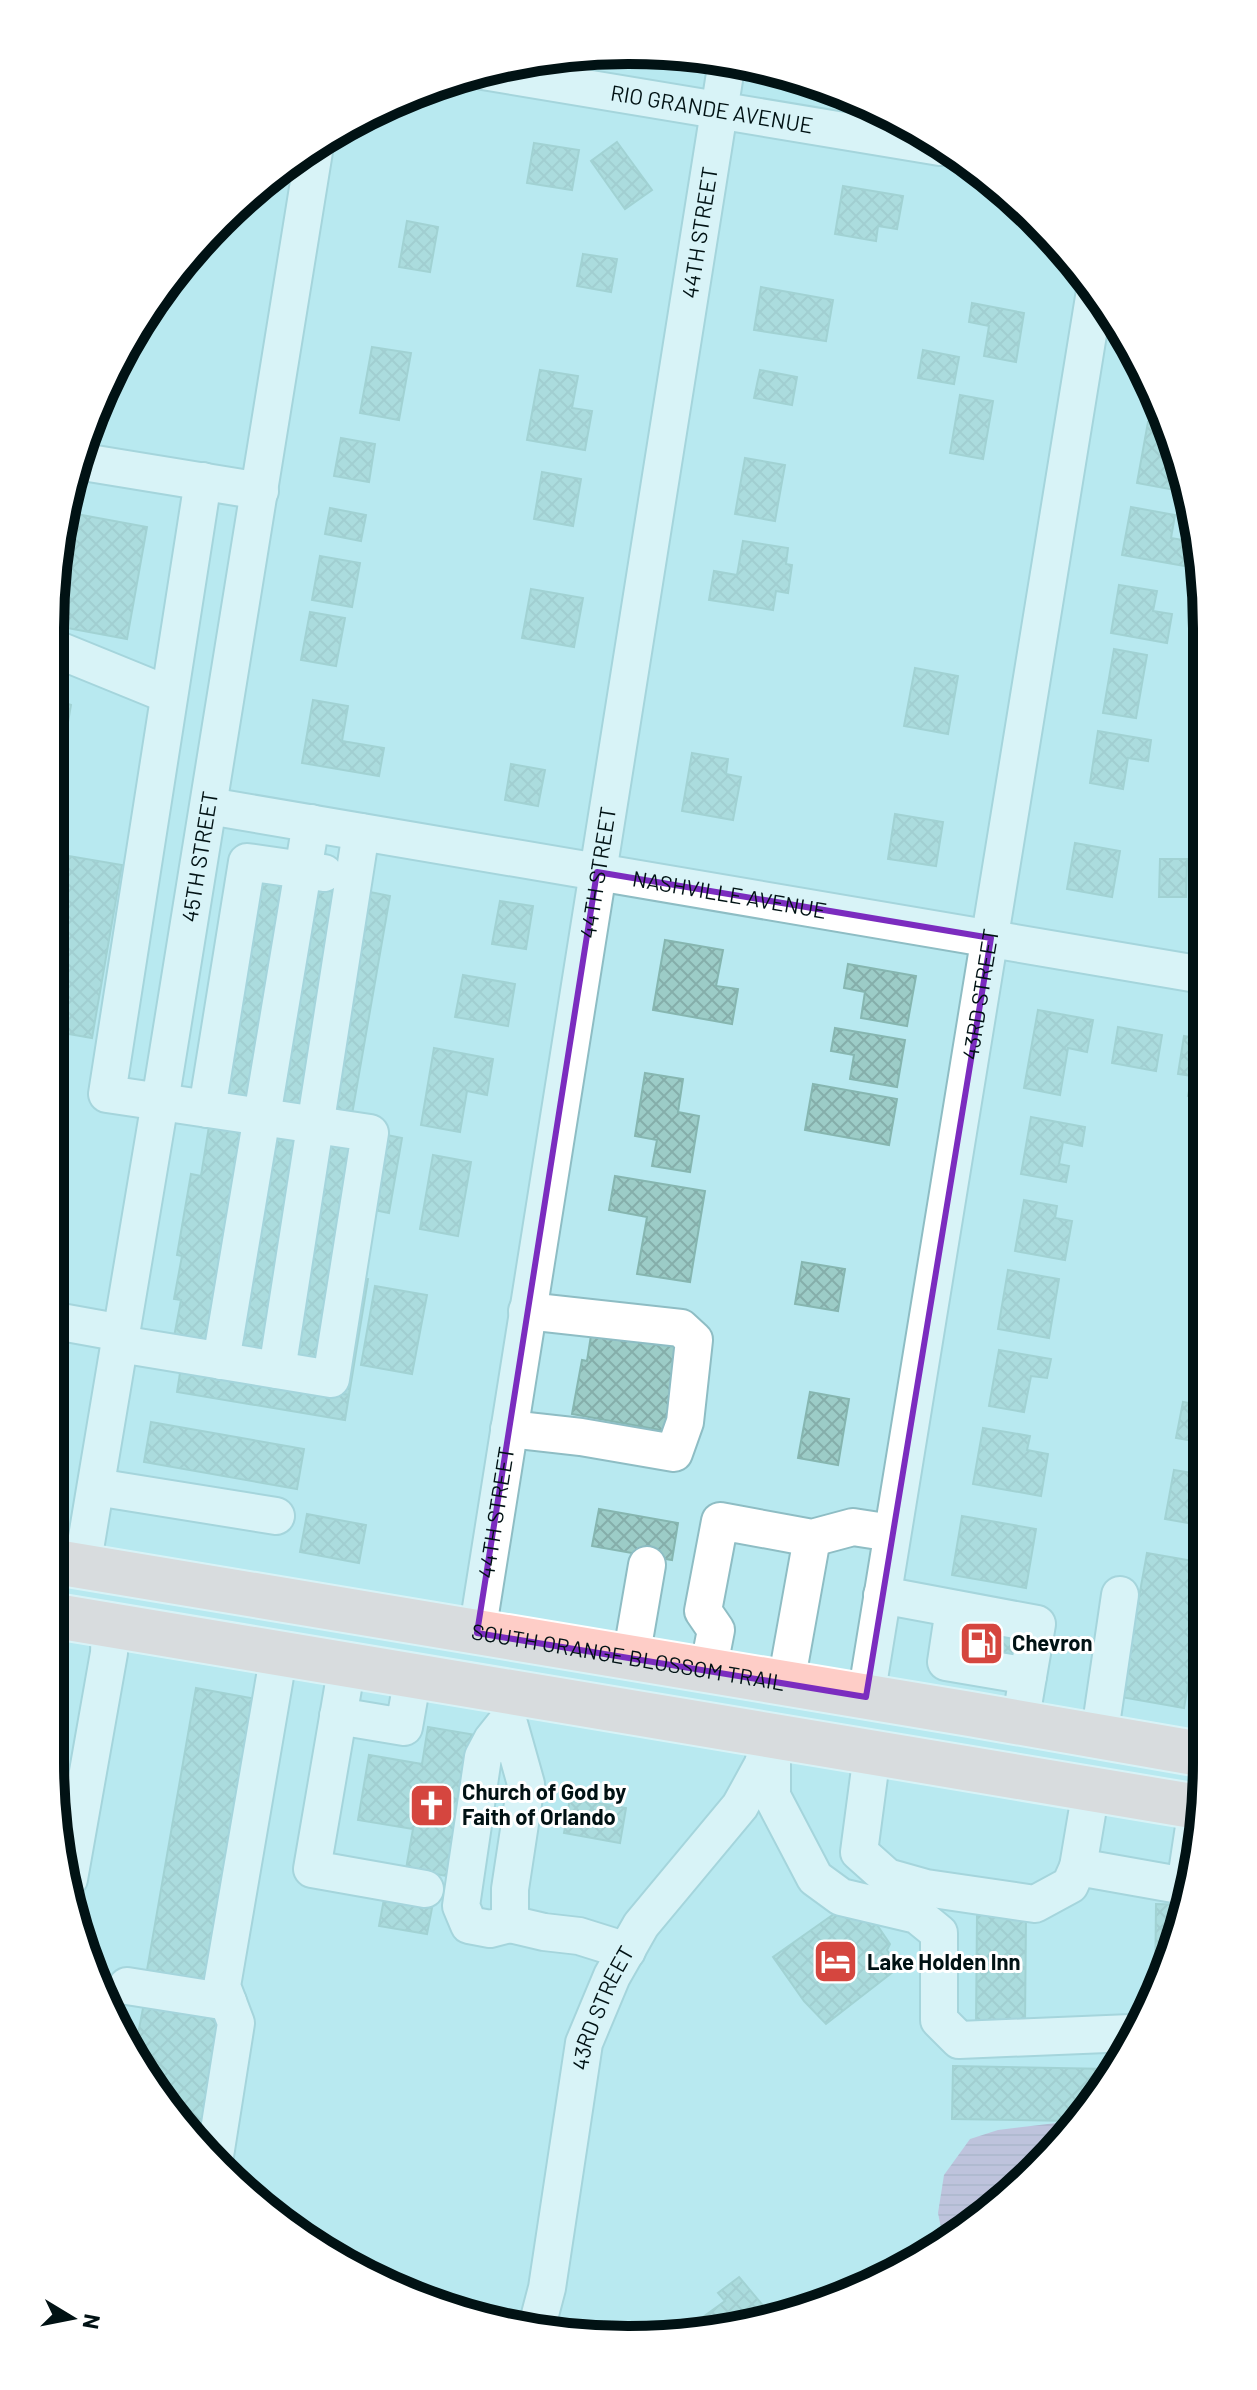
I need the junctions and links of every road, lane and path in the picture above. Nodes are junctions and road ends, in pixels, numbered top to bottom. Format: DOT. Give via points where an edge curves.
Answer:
graph roads {
  1 [pos="725,73"];
  2 [pos="513,76"];
  3 [pos="719,111"];
  4 [pos="916,143"];
  5 [pos="312,161"];
  6 [pos="1092,307"];
  7 [pos="89,463"];
  8 [pos="203,481"];
  9 [pos="260,491"];
  10 [pos="64,652"];
  11 [pos="169,695"];
  12 [pos="209,806"];
  13 [pos="311,823"];
  14 [pos="361,832"];
  15 [pos="303,870"];
  16 [pos="597,872"];
  17 [pos="354,878"];
  18 [pos="991,938"];
  19 [pos="1193,973"];
  20 [pos="160,1102"];
  21 [pos="207,1109"];
  22 [pos="262,1117"];
  23 [pos="316,1125"];
  24 [pos="527,1311"];
  25 [pos="64,1324"];
  26 [pos="121,1339"];
  27 [pos="221,1361"];
  28 [pos="277,1370"];
  29 [pos="509,1429"];
  30 [pos="96,1487"];
  31 [pos="276,1516"];
  32 [pos="892,1533"];
  33 [pos="812,1538"];
  34 [pos="64,1562"];
  35 [pos="647,1565"];
  36 [pos="64,1569"];
  37 [pos="212,1589"];
  38 [pos="882,1595"];
  39 [pos="1120,1595"];
  40 [pos="716,1608"];
  41 [pos="64,1617"];
  42 [pos="110,1624"];
  43 [pos="477,1633"];
  44 [pos="279,1653"];
  45 [pos="631,1658"];
  46 [pos="347,1665"];
  47 [pos="413,1676"];
  48 [pos="786,1683"];
  49 [pos="866,1697"];
  50 [pos="511,1706"];
  51 [pos="338,1716"];
  52 [pos="1020,1723"];
  53 [pos="772,1737"];
  54 [pos="1099,1738"];
  55 [pos="1193,1753"];
  56 [pos="872,1754"];
  57 [pos="1091,1790"];
  58 [pos="1191,1806"];
  59 [pos="73,1858"];
  60 [pos="1078,1867"];
  61 [pos="1179,1885"];
  62 [pos="425,1889"];
  63 [pos="510,1924"];
  64 [pos="627,1951"];
  65 [pos="127,1986"];
  66 [pos="228,2002"];
  67 [pos="1123,2033"];
  68 [pos="216,2147"];
  69 [pos="539,2318"];
  1 -- 3 [label="street, 44TH STREET"];
  2 -- 3 [label="street, RIO GRANDE AVENUE"];
  3 -- 4 [label="street, RIO GRANDE AVENUE"];
  3 -- 16 [label="street, 44TH STREET"];
  5 -- 9 [label="street, 45TH STREET"];
  6 -- 18 [label="street, 43RD STREET"];
  7 -- 8 [label="street"];
  8 -- 9 [label="street"];
  8 -- 11 [label="street"];
  9 -- 12 [label="street, 45TH STREET"];
  10 -- 11 [label="street"];
  11 -- 20 [label="street" via="107,1094"];
  12 -- 13 [label="street, NASHVILLE AVENUE"];
  12 -- 20 [label="street, 45TH STREET"];
  13 -- 14 [label="street, NASHVILLE AVENUE"];
  13 -- 15 [label="street"];
  14 -- 16 [label="street, NASHVILLE AVENUE"];
  14 -- 17 [label="street"];
  15 -- 17 [label="street"];
  15 -- 21 [label="street" via="247,862"];
  15 -- 22 [label="street"];
  16 -- 18 [label="street, NASHVILLE AVENUE"];
  16 -- 24 [label="street, 44TH STREET"];
  17 -- 23 [label="street"];
  18 -- 19 [label="street, NASHVILLE AVENUE"];
  18 -- 32 [label="street, 43RD STREET"];
  20 -- 21 [label="street"];
  20 -- 26 [label="street, 45TH STREET"];
  21 -- 22 [label="street"];
  22 -- 23 [label="street"];
  22 -- 27 [label="street"];
  23 -- 28 [label="street"];
  23 -- 28 [label="street" via="370,1133 368,1148 331,1379"];
  24 -- 29 [label="street, 44TH STREET"];
  24 -- 29 [label="street" via="681,1328 694,1340 685,1422 674,1453"];
  25 -- 26 [label="street"];
  26 -- 27 [label="street"];
  26 -- 30 [label="street, 45TH STREET"];
  27 -- 28 [label="street"];
  29 -- 43 [label="street, 44TH STREET"];
  30 -- 31 [label="street"];
  30 -- 34 [label="street, 45TH STREET"];
  32 -- 33 [label="street" via="853,1527"];
  32 -- 38 [label="street, 43RD STREET"];
  33 -- 40 [label="street" via="720,1521"];
  33 -- 48 [label="street"];
  35 -- 45 [label="street"];
  36 -- 37 [label="main road, SOUTH ORANGE BLOSSOM TRAIL"];
  37 -- 42 [label="main road" via="160,1591 131,1602"];
  37 -- 43 [label="main road, SOUTH ORANGE BLOSSOM TRAIL"];
  38 -- 49 [label="street, 43RD STREET"];
  38 -- 52 [label="street" via="986,1641"];
  39 -- 54 [label="street"];
  40 -- 45 [label="main road, SOUTH ORANGE BLOSSOM TRAIL"];
  40 -- 48 [label="main road, SOUTH ORANGE BLOSSOM TRAIL"];
  41 -- 42 [label="main road"];
  42 -- 44 [label="main road"];
  42 -- 59 [label="street"];
  43 -- 45 [label="main road, SOUTH ORANGE BLOSSOM TRAIL"];
  44 -- 46 [label="main road"];
  44 -- 66 [label="street" via="222,1986"];
  46 -- 47 [label="main road"];
  46 -- 51 [label="street"];
  47 -- 50 [label="main road"];
  47 -- 51 [label="street" via="404,1727"];
  48 -- 49 [label="main road, SOUTH ORANGE BLOSSOM TRAIL"];
  49 -- 52 [label="main road, SOUTH ORANGE BLOSSOM TRAIL"];
  50 -- 53 [label="main road"];
  50 -- 63 [label="street" via="526,1784"];
  50 -- 63 [label="street" via="483,1757 461,1906 469,1925 490,1929"];
  51 -- 62 [label="street" via="312,1869"];
  52 -- 54 [label="main road, SOUTH ORANGE BLOSSOM TRAIL"];
  53 -- 56 [label="main road"];
  53 -- 64 [label="street, 43RD STREET" via="740,1806 641,1925"];
  53 -- 67 [label="street" via="777,1805 815,1878 841,1897 917,1915 939,1933 939,2020 959,2040"];
  54 -- 55 [label="main road, SOUTH ORANGE BLOSSOM TRAIL"];
  56 -- 57 [label="main road"];
  56 -- 60 [label="street" via="859,1852 887,1877 1035,1904 1070,1885"];
  57 -- 58 [label="main road"];
  57 -- 60 [label="street"];
  60 -- 61 [label="street"];
  63 -- 64 [label="street"];
  64 -- 69 [label="street, 43RD STREET" via="584,2043"];
  65 -- 66 [label="street"];
  66 -- 68 [label="street" via="236,2023"];
}
